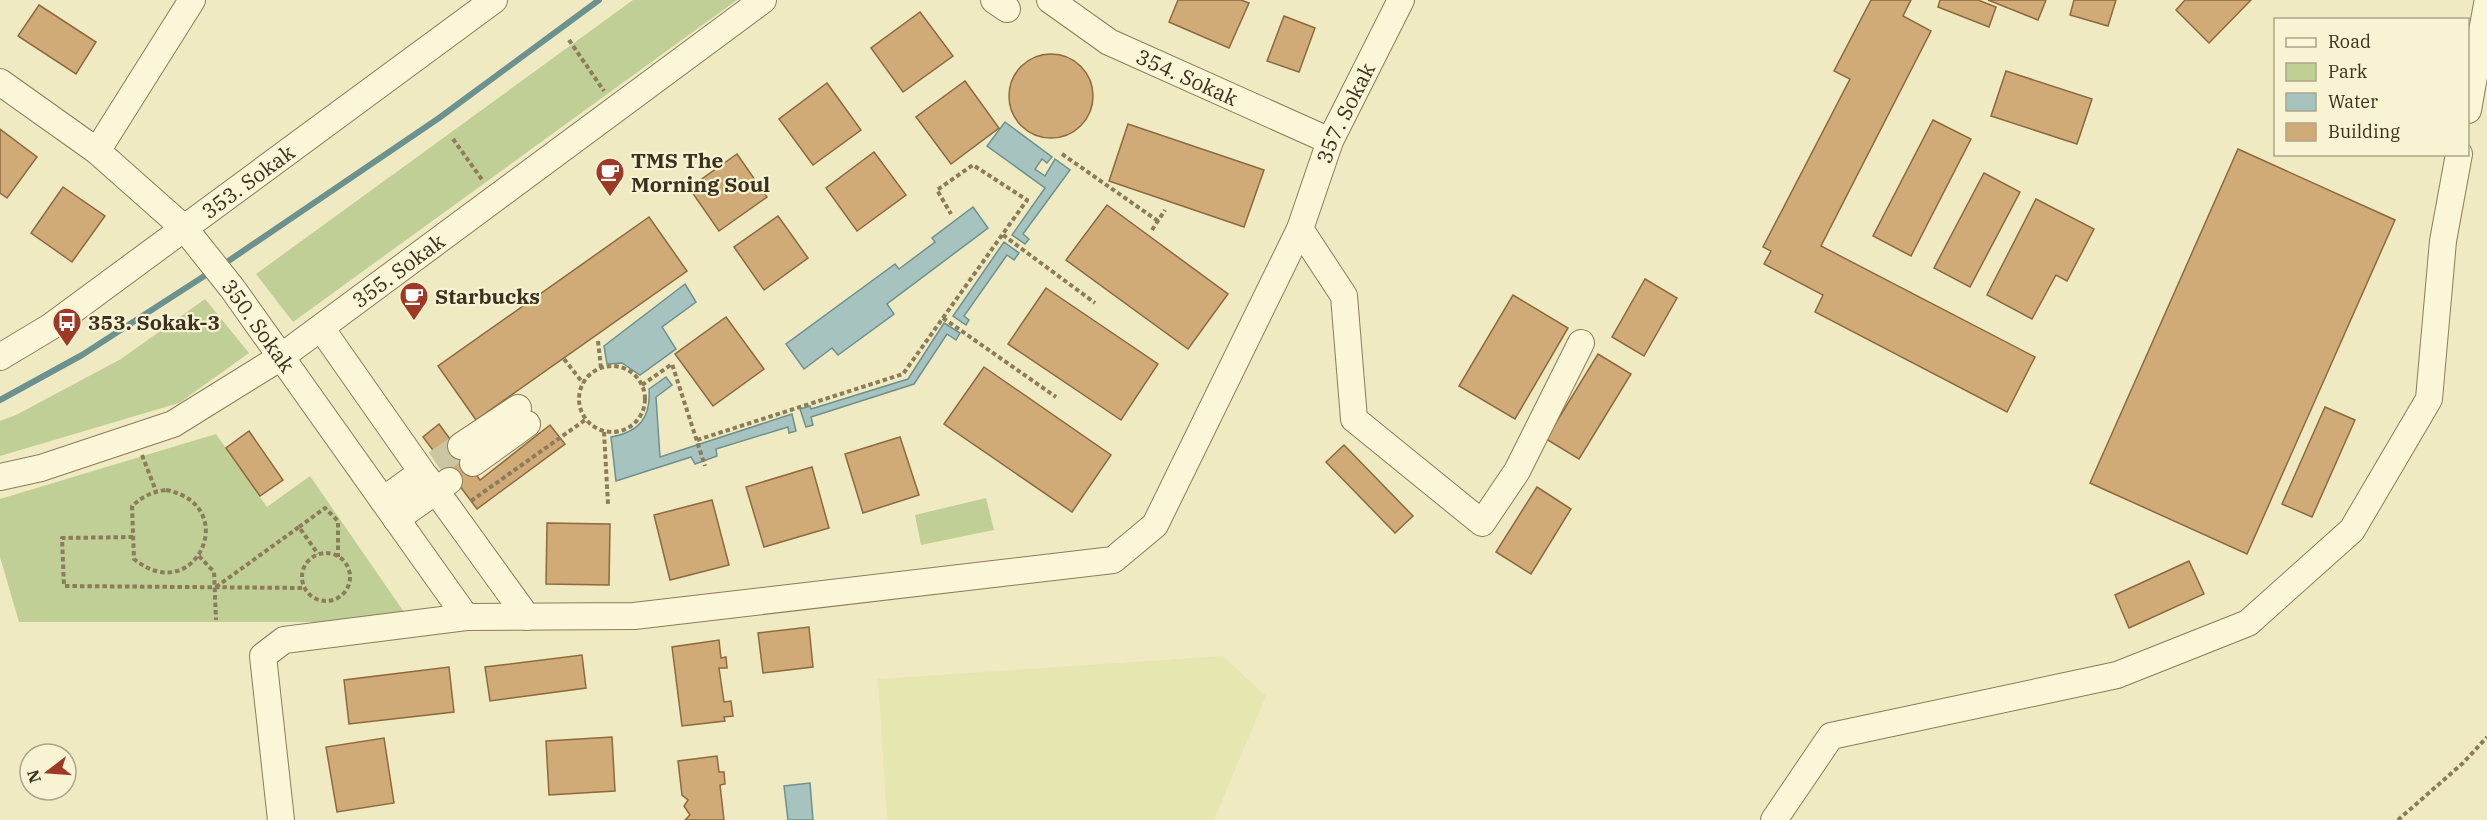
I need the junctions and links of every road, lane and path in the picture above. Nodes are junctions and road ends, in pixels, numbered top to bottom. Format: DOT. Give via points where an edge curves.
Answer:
graph roads {
  1 [pos="192,0"];
  2 [pos="494,0"];
  3 [pos="763,0"];
  4 [pos="1050,0"];
  5 [pos="1401,0"];
  6 [pos="2487,4"];
  7 [pos="569,40"];
  8 [pos="0,82"];
  9 [pos="2469,104"];
  10 [pos="617,109"];
  11 [pos="453,139"];
  12 [pos="1330,141"];
  13 [pos="96,151"];
  14 [pos="1062,154"];
  15 [pos="2459,156"];
  16 [pos="496,199"];
  17 [pos="1165,210"];
  18 [pos="951,214"];
  19 [pos="1158,221"];
  20 [pos="185,229"];
  21 [pos="1300,229"];
  22 [pos="1152,230"];
  23 [pos="1003,234"];
  24 [pos="1095,303"];
  25 [pos="943,318"];
  26 [pos="321,328"];
  27 [pos="598,340"];
  28 [pos="1581,343"];
  29 [pos="0,357"];
  30 [pos="281,357"];
  31 [pos="564,359"];
  32 [pos="601,368"];
  33 [pos="583,383"];
  34 [pos="642,385"];
  35 [pos="1056,397"];
  36 [pos="523,416"];
  37 [pos="585,420"];
  38 [pos="604,432"];
  39 [pos="135,437"];
  40 [pos="697,440"];
  41 [pos="467,455"];
  42 [pos="705,466"];
  43 [pos="0,477"];
  44 [pos="436,477"];
  45 [pos="156,491"];
  46 [pos="608,504"];
  47 [pos="390,509"];
  48 [pos="453,513"];
  49 [pos="299,527"];
  50 [pos="133,537"];
  51 [pos="318,554"];
  52 [pos="198,556"];
  53 [pos="338,556"];
  54 [pos="215,588"];
  55 [pos="305,588"];
  56 [pos="466,617"];
  57 [pos="527,617"];
  58 [pos="216,620"];
  59 [pos="2487,737"];
  60 [pos="281,820"];
  61 [pos="1774,820"];
  62 [pos="2398,820"];
  1 -- 13 [label="street"];
  2 -- 20 [label="street, 353. Sokak"];
  3 -- 10 [label="street, 355. Sokak"];
  4 -- 12 [label="street, 354. Sokak" via="1109,42"];
  5 -- 12 [label="street, 357. Sokak"];
  6 -- 9 [label="street"];
  7 -- 10 [label="path"];
  8 -- 13 [label="street, 350. Sokak"];
  10 -- 16 [label="street, 355. Sokak"];
  11 -- 16 [label="path"];
  12 -- 21 [label="street, 357. Sokak"];
  13 -- 20 [label="street, 350. Sokak"];
  14 -- 19 [label="path"];
  15 -- 61 [label="street" via="2443,241 2429,399 2352,530 2248,623 2117,675 1830,736"];
  16 -- 26 [label="street, 355. Sokak"];
  17 -- 19 [label="path"];
  18 -- 23 [label="path" via="937,190 973,165 1027,200"];
  19 -- 22 [label="path"];
  20 -- 29 [label="street, 353. Sokak" via="50,327"];
  20 -- 30 [label="street, 350. Sokak"];
  21 -- 28 [label="street" via="1344,296 1354,419 1482,523 1517,471"];
  21 -- 57 [label="street, 357. Sokak" via="1155,525 1113,560 633,616"];
  23 -- 24 [label="path"];
  23 -- 25 [label="path"];
  25 -- 35 [label="path"];
  25 -- 40 [label="path" via="903,374"];
  26 -- 30 [label="street, 355. Sokak"];
  26 -- 44 [label="street"];
  27 -- 32 [label="path"];
  30 -- 39 [label="street, 355. Sokak" via="173,424"];
  30 -- 47 [label="street, 350. Sokak"];
  31 -- 33 [label="path"];
  32 -- 33 [label="path"];
  32 -- 34 [label="path" via="618,366 628,370"];
  33 -- 37 [label="path" via="578,398"];
  34 -- 38 [label="path" via="645,405 635,423 627,430"];
  34 -- 40 [label="path" via="672,364"];
  36 -- 41 [label="street"];
  37 -- 38 [label="path"];
  37 -- 48 [label="path"];
  38 -- 46 [label="path"];
  39 -- 43 [label="street, 355. Sokak" via="41,468"];
  39 -- 45 [label="path"];
  40 -- 42 [label="path"];
  44 -- 47 [label="street"];
  44 -- 48 [label="street"];
  45 -- 50 [label="path" via="132,506"];
  45 -- 52 [label="path" via="179,492 199,508 207,532"];
  47 -- 56 [label="street, 350. Sokak"];
  48 -- 57 [label="street"];
  49 -- 51 [label="path"];
  49 -- 53 [label="path" via="326,508 338,521"];
  49 -- 54 [label="path"];
  50 -- 52 [label="path" via="134,559 159,573 173,573"];
  50 -- 54 [label="path" via="62,538 64,586"];
  51 -- 53 [label="path"];
  51 -- 55 [label="path" via="305,566"];
  52 -- 54 [label="path" via="214,572"];
  53 -- 55 [label="path" via="348,569 345,591 332,600 324,600 316,599"];
  54 -- 55 [label="path"];
  54 -- 58 [label="path"];
  56 -- 57 [label="street, 357. Sokak"];
  56 -- 60 [label="street, 357. Sokak" via="284,640 263,656"];
  59 -- 62 [label="path"];
}
